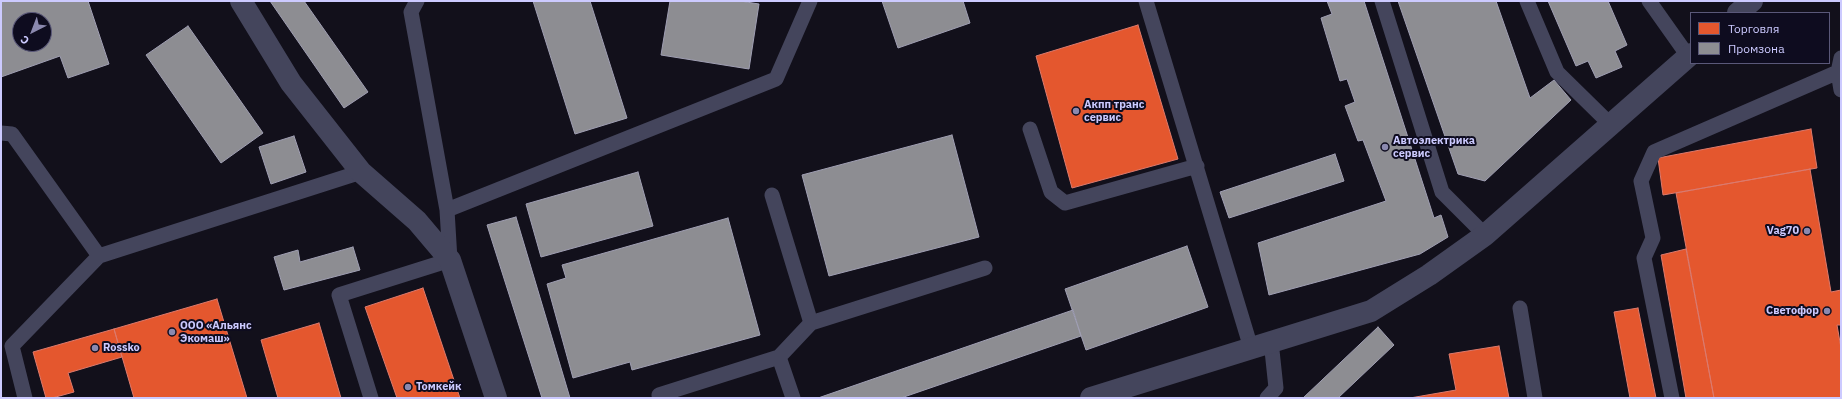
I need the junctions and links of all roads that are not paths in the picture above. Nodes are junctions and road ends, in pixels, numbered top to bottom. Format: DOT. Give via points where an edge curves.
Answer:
graph roads {
  1 [pos="241,1"];
  2 [pos="417,1"];
  3 [pos="810,1"];
  4 [pos="1146,1"];
  5 [pos="1382,1"];
  6 [pos="1527,1"];
  7 [pos="1649,1"];
  8 [pos="1752,1"];
  9 [pos="1739,12"];
  10 [pos="1690,55"];
  11 [pos="1840,65"];
  12 [pos="1841,90"];
  13 [pos="1610,124"];
  14 [pos="1030,129"];
  15 [pos="1,133"];
  16 [pos="1197,166"];
  17 [pos="361,172"];
  18 [pos="772,195"];
  19 [pos="447,210"];
  20 [pos="1485,235"];
  21 [pos="99,256"];
  22 [pos="450,260"];
  23 [pos="985,268"];
  24 [pos="1520,308"];
  25 [pos="811,323"];
  26 [pos="1261,345"];
  27 [pos="779,357"];
  28 [pos="659,395"];
  29 [pos="25,398"];
  30 [pos="371,398"];
  31 [pos="496,398"];
  32 [pos="793,398"];
  33 [pos="1091,398"];
  34 [pos="1267,398"];
  35 [pos="1535,398"];
  36 [pos="1672,398"];
  1 -- 17 [label="street" via="291,83"];
  2 -- 19 [label="lane" via="412,12"];
  3 -- 19 [label="lane" via="776,79"];
  4 -- 16 [label="lane"];
  5 -- 20 [label="lane" via="1442,192"];
  6 -- 13 [label="lane" via="1557,72"];
  7 -- 10 [label="lane"];
  8 -- 9 [label="street"];
  10 -- 13 [label="street"];
  11 -- 12 [label="lane"];
  11 -- 36 [label="lane" via="1654,152 1640,181 1653,238 1644,258"];
  13 -- 20 [label="street"];
  14 -- 16 [label="lane" via="1051,192 1065,203"];
  15 -- 21 [label="lane" via="12,134"];
  16 -- 26 [label="lane"];
  17 -- 21 [label="lane"];
  17 -- 22 [label="street" via="417,221"];
  18 -- 25 [label="lane"];
  19 -- 22 [label="lane"];
  20 -- 26 [label="street" via="1429,275 1371,311"];
  21 -- 29 [label="lane" via="12,346"];
  22 -- 30 [label="lane" via="338,295"];
  22 -- 31 [label="street"];
  23 -- 25 [label="lane"];
  24 -- 35 [label="lane"];
  25 -- 27 [label="lane"];
  26 -- 33 [label="street"];
  26 -- 34 [label="lane" via="1276,388"];
  27 -- 28 [label="lane"];
  27 -- 32 [label="lane"];
}
